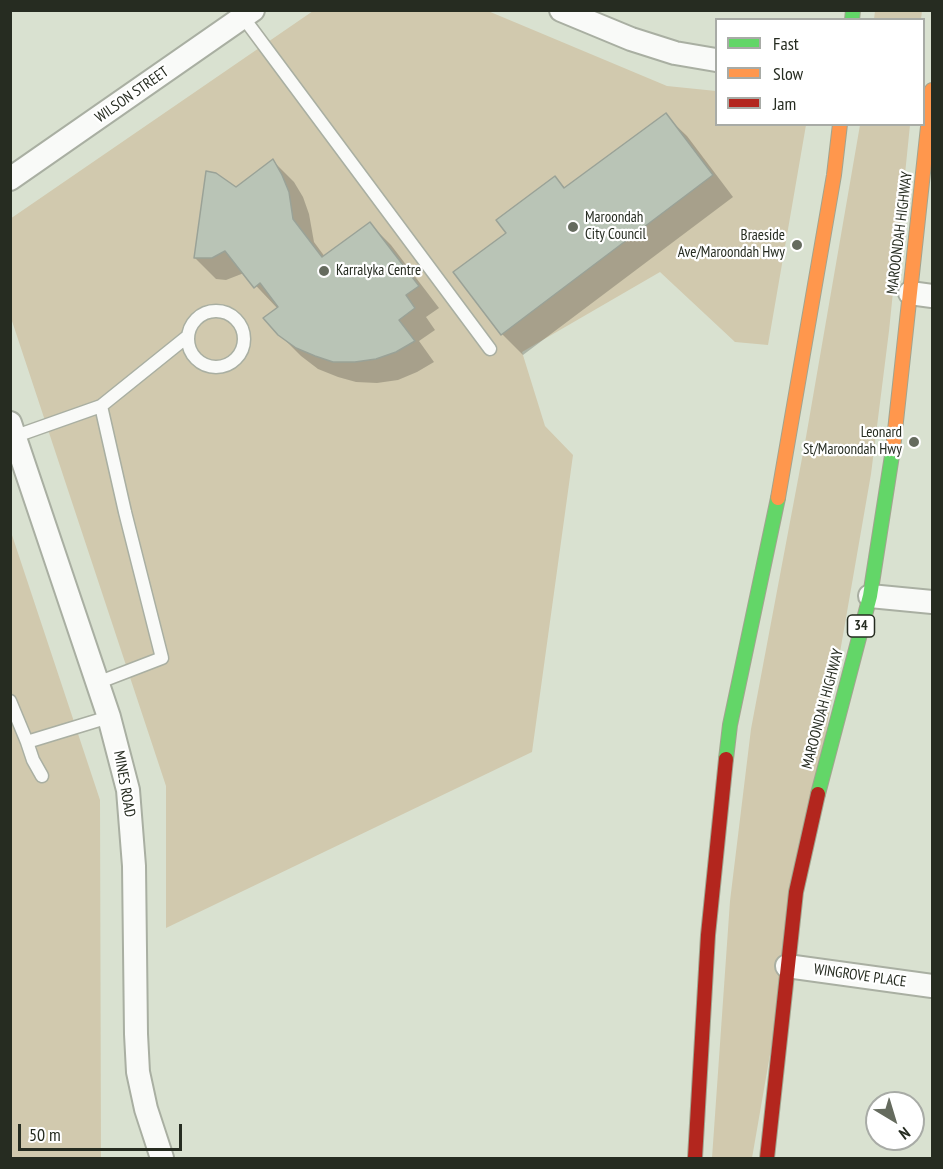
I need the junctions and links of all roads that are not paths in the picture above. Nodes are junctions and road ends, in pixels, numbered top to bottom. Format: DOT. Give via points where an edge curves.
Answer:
graph roads {
  1 [pos="561,10"];
  2 [pos="248,14"];
  3 [pos="715,60"];
  4 [pos="933,90"];
  5 [pos="840,126"];
  6 [pos="10,179"];
  7 [pos="910,293"];
  8 [pos="933,296"];
  9 [pos="188,336"];
  10 [pos="490,349"];
  11 [pos="101,406"];
  12 [pos="13,430"];
  13 [pos="870,596"];
  14 [pos="933,602"];
  15 [pos="97,683"];
  16 [pos="10,701"];
  17 [pos="109,717"];
  18 [pos="27,742"];
  19 [pos="42,776"];
  20 [pos="787,966"];
  21 [pos="933,986"];
  22 [pos="162,1158"];
  23 [pos="695,1158"];
  24 [pos="767,1158"];
  1 -- 3 [label="street" via="631,39"];
  2 -- 6 [label="street, WILSON STREET"];
  2 -- 10 [label="lane"];
  4 -- 7 [label="highway, MAROONDAH HIGHWAY / 34"];
  5 -- 23 [label="highway" via="771,537 730,725 708,935"];
  7 -- 8 [label="street"];
  7 -- 13 [label="highway, MAROONDAH HIGHWAY / 34" via="893,448"];
  9 -- 9 [label="lane" via="202,314 220,311 242,327 244,345 226,366 207,366 192,355"];
  9 -- 11 [label="lane"];
  11 -- 12 [label="lane"];
  11 -- 15 [label="lane" via="162,658"];
  12 -- 15 [label="street, MINES ROAD"];
  13 -- 14 [label="street"];
  13 -- 20 [label="highway, MAROONDAH HIGHWAY / 34" via="811,819 796,892"];
  15 -- 17 [label="street, MINES ROAD"];
  16 -- 18 [label="lane"];
  17 -- 18 [label="lane"];
  17 -- 22 [label="street, MINES ROAD" via="128,790 134,866 138,1072"];
  18 -- 19 [label="lane"];
  20 -- 21 [label="street, WINGROVE PLACE"];
  20 -- 24 [label="highway, MAROONDAH HIGHWAY / 34"];
}
